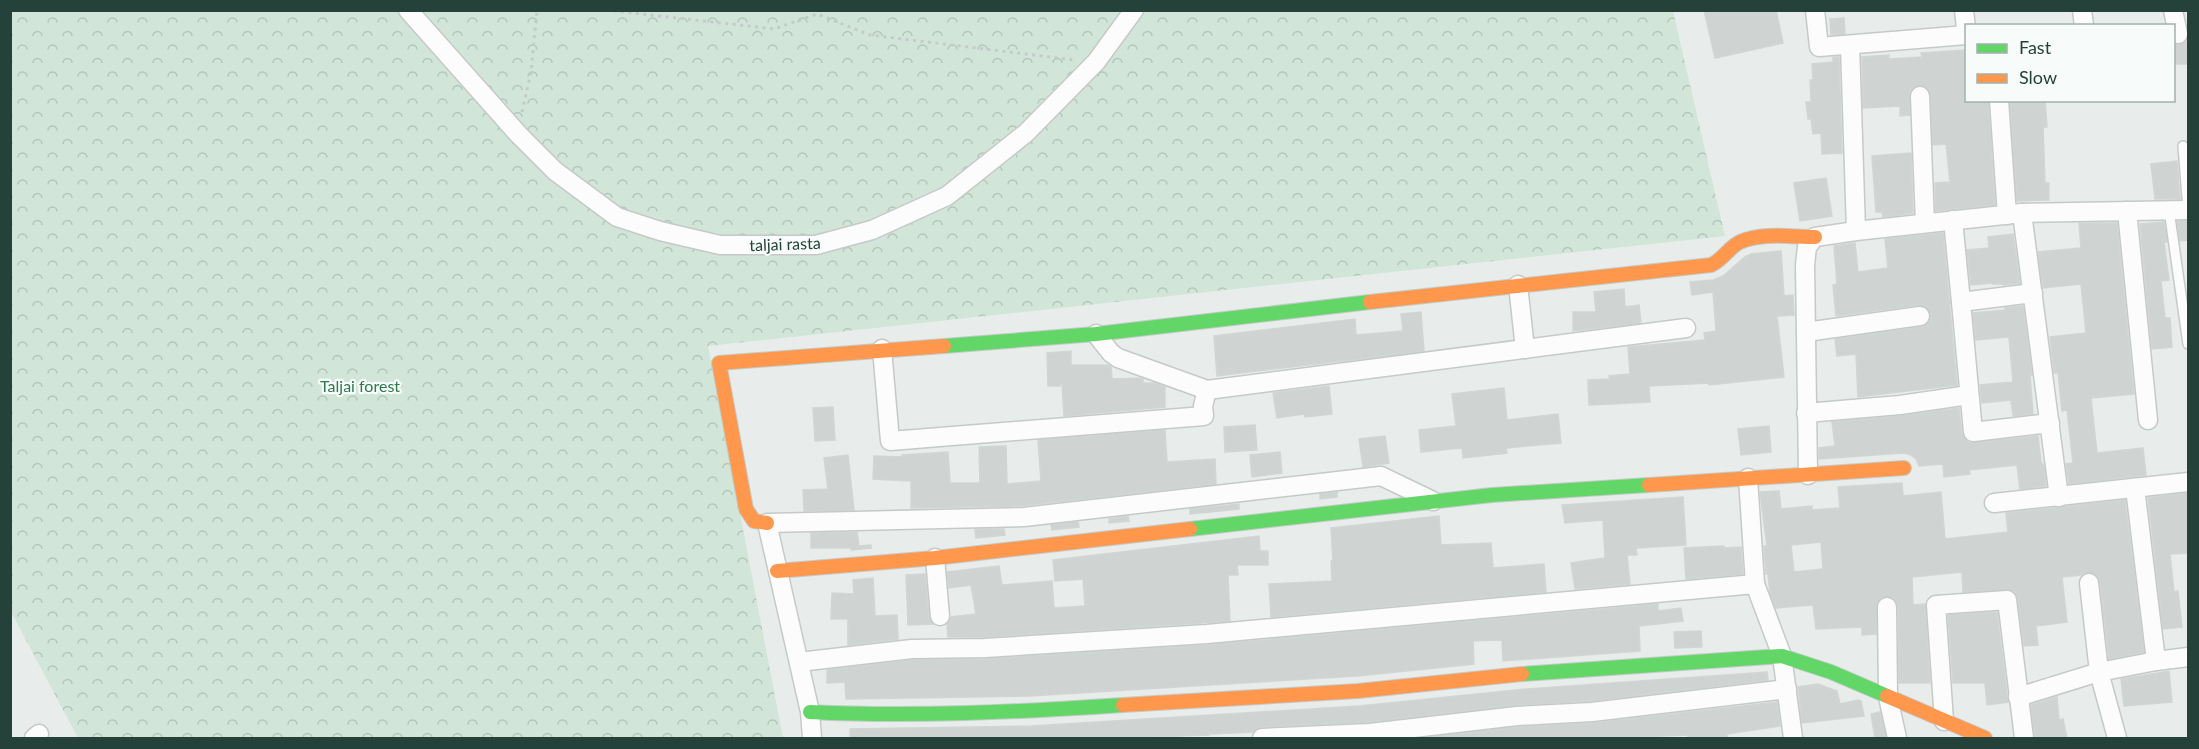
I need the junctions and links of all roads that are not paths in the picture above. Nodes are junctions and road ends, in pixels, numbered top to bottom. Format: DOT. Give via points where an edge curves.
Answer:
graph roads {
  1 [pos="408,10"];
  2 [pos="1134,10"];
  3 [pos="1815,10"];
  4 [pos="2173,10"];
  5 [pos="2180,34"];
  6 [pos="1965,35"];
  7 [pos="1850,45"];
  8 [pos="1920,96"];
  9 [pos="1999,102"];
  10 [pos="2183,146"];
  11 [pos="2169,210"];
  12 [pos="2188,210"];
  13 [pos="2127,211"];
  14 [pos="2014,214"];
  15 [pos="1953,220"];
  16 [pos="1925,223"];
  17 [pos="1856,231"];
  18 [pos="1815,237"];
  19 [pos="1518,285"];
  20 [pos="2033,293"];
  21 [pos="1961,302"];
  22 [pos="1920,316"];
  23 [pos="1686,328"];
  24 [pos="1806,332"];
  25 [pos="1096,334"];
  26 [pos="2188,344"];
  27 [pos="882,349"];
  28 [pos="1525,350"];
  29 [pos="1207,390"];
  30 [pos="1969,395"];
  31 [pos="1806,413"];
  32 [pos="2148,420"];
  33 [pos="2050,423"];
  34 [pos="1904,468"];
  35 [pos="1808,475"];
  36 [pos="1748,478"];
  37 [pos="2188,482"];
  38 [pos="2135,488"];
  39 [pos="2058,497"];
  40 [pos="1433,501"];
  41 [pos="1994,503"];
  42 [pos="767,523"];
  43 [pos="935,558"];
  44 [pos="777,572"];
  45 [pos="2089,583"];
  46 [pos="1755,584"];
  47 [pos="1887,607"];
  48 [pos="940,616"];
  49 [pos="1782,656"];
  50 [pos="2188,657"];
  51 [pos="2156,661"];
  52 [pos="798,662"];
  53 [pos="2099,672"];
  54 [pos="1787,689"];
  55 [pos="1888,697"];
  56 [pos="2018,697"];
  57 [pos="810,712"];
  58 [pos="1944,721"];
  59 [pos="812,738"];
  60 [pos="1262,738"];
  61 [pos="1793,738"];
  62 [pos="1897,738"];
  63 [pos="1985,738"];
  64 [pos="2024,738"];
  65 [pos="2117,738"];
  1 -- 2 [label="street, taljai rasta" via="555,171 617,217 720,245 816,245 872,230 947,196 1026,133 1096,62"];
  3 -- 7 [label="street" via="1819,47"];
  4 -- 5 [label="street"];
  6 -- 7 [label="street"];
  7 -- 17 [label="street"];
  8 -- 16 [label="street"];
  9 -- 14 [label="street"];
  10 -- 12 [label="lane"];
  11 -- 12 [label="street"];
  11 -- 13 [label="street"];
  11 -- 26 [label="lane"];
  13 -- 14 [label="street"];
  13 -- 32 [label="street"];
  14 -- 15 [label="street"];
  14 -- 20 [label="street"];
  15 -- 16 [label="street"];
  15 -- 21 [label="street"];
  16 -- 17 [label="street"];
  17 -- 18 [label="street"];
  18 -- 19 [label="street" via="1742,241 1711,265"];
  18 -- 24 [label="street" via="1807,247 1805,265"];
  19 -- 25 [label="street"];
  19 -- 28 [label="street"];
  20 -- 21 [label="street"];
  20 -- 33 [label="street"];
  21 -- 30 [label="street"];
  22 -- 24 [label="street"];
  23 -- 28 [label="street"];
  24 -- 31 [label="street"];
  25 -- 27 [label="street"];
  25 -- 29 [label="street" via="1118,358"];
  27 -- 29 [label="street" via="890,441 1204,416"];
  27 -- 42 [label="street" via="719,363 746,509 754,521"];
  28 -- 29 [label="street"];
  30 -- 31 [label="street"];
  30 -- 33 [label="street" via="1973,432"];
  31 -- 35 [label="street"];
  33 -- 39 [label="street"];
  34 -- 35 [label="street"];
  35 -- 36 [label="street"];
  36 -- 40 [label="street"];
  36 -- 46 [label="street"];
  37 -- 38 [label="street"];
  38 -- 39 [label="street"];
  38 -- 51 [label="street"];
  39 -- 41 [label="street"];
  40 -- 42 [label="street" via="1381,476 1024,517"];
  40 -- 43 [label="street"];
  42 -- 44 [label="street"];
  43 -- 44 [label="street"];
  43 -- 48 [label="street"];
  44 -- 52 [label="street"];
  45 -- 53 [label="street"];
  46 -- 49 [label="street"];
  46 -- 52 [label="street" via="1207,633 912,649"];
  47 -- 55 [label="street"];
  49 -- 54 [label="street"];
  49 -- 55 [label="street"];
  49 -- 57 [label="street" via="1526,674 1358,691 1030,711"];
  50 -- 51 [label="street"];
  51 -- 53 [label="street"];
  52 -- 57 [label="street"];
  53 -- 56 [label="street"];
  53 -- 65 [label="street"];
  54 -- 60 [label="street" via="1370,733"];
  54 -- 61 [label="street"];
  55 -- 58 [label="street"];
  55 -- 62 [label="street"];
  56 -- 58 [label="street" via="2007,600 1936,605"];
  56 -- 64 [label="street"];
  57 -- 59 [label="street"];
  58 -- 63 [label="street"];
}
